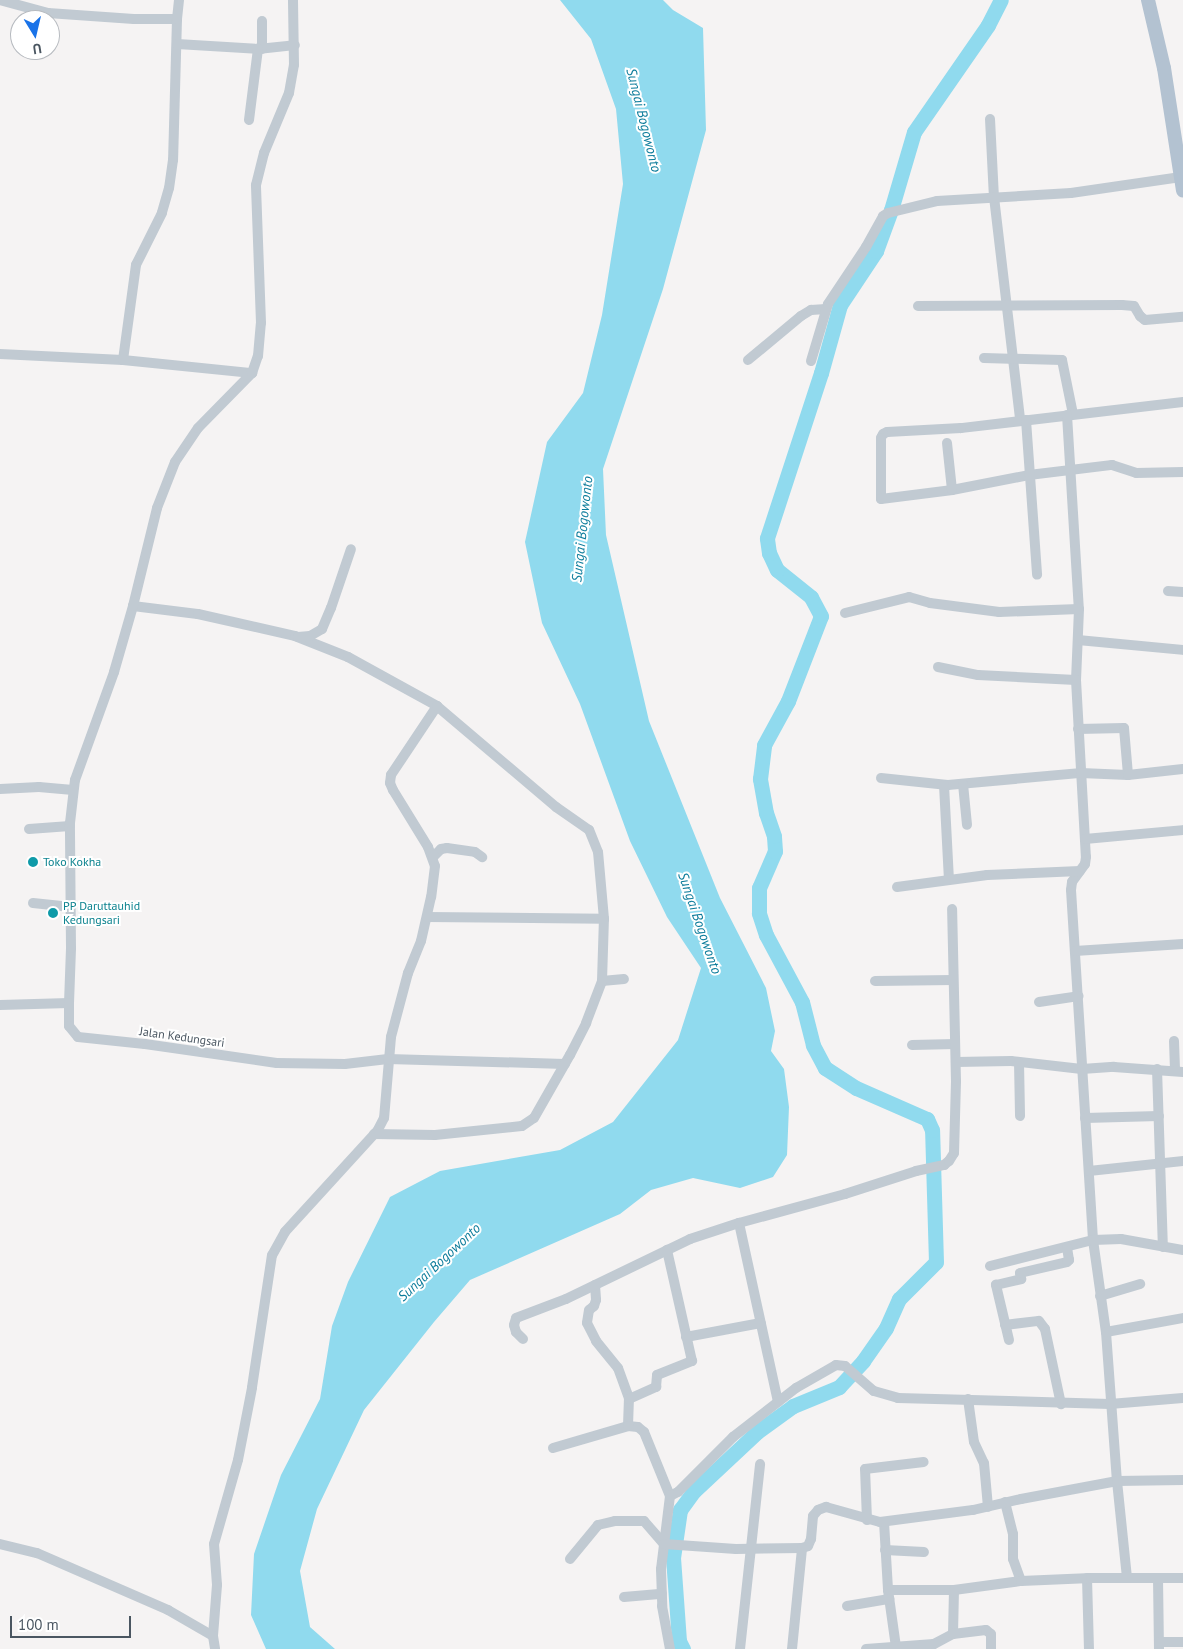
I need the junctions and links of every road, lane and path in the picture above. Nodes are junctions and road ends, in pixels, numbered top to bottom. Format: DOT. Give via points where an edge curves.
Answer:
graph roads {
  1 [pos="0,0"];
  2 [pos="179,0"];
  3 [pos="293,0"];
  4 [pos="1148,0"];
  5 [pos="177,19"];
  6 [pos="262,20"];
  7 [pos="177,44"];
  8 [pos="295,45"];
  9 [pos="260,49"];
  10 [pos="990,119"];
  11 [pos="249,120"];
  12 [pos="1179,125"];
  13 [pos="1181,177"];
  14 [pos="1183,191"];
  15 [pos="994,197"];
  16 [pos="918,306"];
  17 [pos="1007,307"];
  18 [pos="826,308"];
  19 [pos="1183,317"];
  20 [pos="0,354"];
  21 [pos="984,358"];
  22 [pos="1013,359"];
  23 [pos="122,360"];
  24 [pos="748,360"];
  25 [pos="811,361"];
  26 [pos="252,373"];
  27 [pos="1183,402"];
  28 [pos="1070,414"];
  29 [pos="1023,420"];
  30 [pos="947,443"];
  31 [pos="1071,470"];
  32 [pos="1183,472"];
  33 [pos="1029,475"];
  34 [pos="952,490"];
  35 [pos="351,549"];
  36 [pos="1037,575"];
  37 [pos="1168,591"];
  38 [pos="1183,592"];
  39 [pos="133,606"];
  40 [pos="1079,609"];
  41 [pos="845,613"];
  42 [pos="295,636"];
  43 [pos="1078,640"];
  44 [pos="1183,650"];
  45 [pos="938,667"];
  46 [pos="1076,680"];
  47 [pos="437,706"];
  48 [pos="1078,729"];
  49 [pos="1183,769"];
  50 [pos="1081,773"];
  51 [pos="1128,775"];
  52 [pos="881,778"];
  53 [pos="963,784"];
  54 [pos="944,785"];
  55 [pos="0,789"];
  56 [pos="72,790"];
  57 [pos="967,825"];
  58 [pos="70,826"];
  59 [pos="29,829"];
  60 [pos="1183,830"];
  61 [pos="1085,839"];
  62 [pos="433,857"];
  63 [pos="482,857"];
  64 [pos="1080,871"];
  65 [pos="949,879"];
  66 [pos="897,887"];
  67 [pos="33,903"];
  68 [pos="71,906"];
  69 [pos="952,908"];
  70 [pos="427,917"];
  71 [pos="604,919"];
  72 [pos="1183,944"];
  73 [pos="1075,951"];
  74 [pos="624,978"];
  75 [pos="954,980"];
  76 [pos="875,981"];
  77 [pos="602,982"];
  78 [pos="1079,996"];
  79 [pos="1039,1002"];
  80 [pos="69,1003"];
  81 [pos="0,1006"];
  82 [pos="1174,1041"];
  83 [pos="955,1044"];
  84 [pos="912,1045"];
  85 [pos="388,1059"];
  86 [pos="956,1062"];
  87 [pos="1019,1062"];
  88 [pos="565,1064"];
  89 [pos="1082,1069"];
  90 [pos="1157,1069"];
  91 [pos="1179,1071"];
  92 [pos="1020,1116"];
  93 [pos="1159,1116"];
  94 [pos="1086,1118"];
  95 [pos="374,1134"];
  96 [pos="1183,1161"];
  97 [pos="1160,1164"];
  98 [pos="1089,1171"];
  99 [pos="739,1223"];
  100 [pos="1093,1240"];
  101 [pos="1067,1247"];
  102 [pos="1163,1247"];
  103 [pos="667,1250"];
  104 [pos="1183,1250"];
  105 [pos="990,1266"];
  106 [pos="595,1284"];
  107 [pos="1140,1284"];
  108 [pos="1100,1296"];
  109 [pos="1183,1318"];
  110 [pos="761,1323"];
  111 [pos="1006,1326"];
  112 [pos="1106,1332"];
  113 [pos="686,1337"];
  114 [pos="523,1339"];
  115 [pos="1009,1340"];
  116 [pos="1183,1398"];
  117 [pos="628,1399"];
  118 [pos="968,1399"];
  119 [pos="778,1402"];
  120 [pos="1061,1404"];
  121 [pos="1110,1404"];
  122 [pos="628,1426"];
  123 [pos="553,1448"];
  124 [pos="924,1462"];
  125 [pos="760,1464"];
  126 [pos="1183,1480"];
  127 [pos="1116,1481"];
  128 [pos="670,1496"];
  129 [pos="1005,1502"];
  130 [pos="988,1507"];
  131 [pos="867,1520"];
  132 [pos="884,1522"];
  133 [pos="0,1544"];
  134 [pos="666,1544"];
  135 [pos="802,1548"];
  136 [pos="749,1549"];
  137 [pos="885,1550"];
  138 [pos="924,1552"];
  139 [pos="570,1559"];
  140 [pos="1127,1577"];
  141 [pos="1087,1578"];
  142 [pos="1158,1578"];
  143 [pos="1183,1578"];
  144 [pos="1020,1581"];
  145 [pos="954,1590"];
  146 [pos="662,1594"];
  147 [pos="888,1595"];
  148 [pos="624,1598"];
  149 [pos="847,1606"];
  150 [pos="953,1634"];
  151 [pos="213,1636"];
  152 [pos="1183,1642"];
  153 [pos="935,1646"];
  154 [pos="1159,1646"];
  155 [pos="896,1647"];
  156 [pos="215,1649"];
  157 [pos="670,1649"];
  158 [pos="740,1649"];
  159 [pos="792,1649"];
  160 [pos="866,1649"];
  161 [pos="990,1649"];
  162 [pos="1089,1649"];
  1 -- 5 [label="street" via="48,13"];
  2 -- 5 [label="street"];
  3 -- 8 [label="street"];
  4 -- 12 [label="main road"];
  5 -- 7 [label="street"];
  6 -- 9 [label="street"];
  7 -- 9 [label="street"];
  7 -- 23 [label="street" via="169,188 162,212 136,265"];
  8 -- 9 [label="street"];
  8 -- 26 [label="street" via="288,93 256,185 261,323 258,356"];
  9 -- 11 [label="street"];
  10 -- 15 [label="street"];
  12 -- 13 [label="main road"];
  13 -- 14 [label="main road"];
  13 -- 15 [label="street" via="1070,193"];
  15 -- 17 [label="street"];
  15 -- 18 [label="street" via="937,201 888,213"];
  16 -- 17 [label="street"];
  17 -- 19 [label="street" via="1122,305 1134,306 1145,320"];
  17 -- 22 [label="street"];
  18 -- 24 [label="street" via="811,310 801,316"];
  18 -- 25 [label="street"];
  20 -- 23 [label="street"];
  21 -- 22 [label="street"];
  22 -- 28 [label="street" via="1062,360"];
  22 -- 29 [label="street"];
  23 -- 26 [label="street"];
  26 -- 39 [label="street, Jalan Kedungsari" via="198,428 175,462 156,508"];
  27 -- 28 [label="street"];
  28 -- 29 [label="street"];
  28 -- 31 [label="street"];
  29 -- 33 [label="street"];
  29 -- 34 [label="street" via="883,434 881,499"];
  30 -- 34 [label="street"];
  31 -- 32 [label="street" via="1112,465 1136,473"];
  31 -- 33 [label="street"];
  31 -- 40 [label="street"];
  33 -- 34 [label="street"];
  33 -- 36 [label="street"];
  35 -- 42 [label="street" via="322,629 310,636"];
  37 -- 38 [label="street"];
  39 -- 42 [label="street" via="198,614"];
  39 -- 56 [label="street, Jalan Kedungsari" via="114,672"];
  40 -- 41 [label="street" via="999,612 909,597"];
  40 -- 43 [label="street"];
  42 -- 47 [label="street" via="348,657"];
  43 -- 44 [label="street"];
  43 -- 46 [label="street"];
  45 -- 46 [label="street" via="978,675"];
  46 -- 48 [label="street"];
  47 -- 62 [label="street" via="395,768 390,782"];
  47 -- 71 [label="street" via="556,807 589,830 598,852"];
  48 -- 50 [label="street"];
  48 -- 51 [label="street" via="1124,728"];
  49 -- 51 [label="street"];
  50 -- 51 [label="street"];
  50 -- 53 [label="street"];
  50 -- 61 [label="street"];
  52 -- 54 [label="street"];
  53 -- 54 [label="street"];
  53 -- 57 [label="street"];
  54 -- 65 [label="street"];
  55 -- 56 [label="street" via="39,787"];
  56 -- 58 [label="street, Jalan Kedungsari"];
  58 -- 59 [label="street"];
  58 -- 68 [label="street, Jalan Kedungsari"];
  60 -- 61 [label="street"];
  61 -- 64 [label="street" via="1086,857"];
  62 -- 63 [label="street" via="447,848 476,852"];
  62 -- 70 [label="street" via="434,878"];
  64 -- 65 [label="street"];
  64 -- 73 [label="street" via="1072,882 1071,890"];
  65 -- 66 [label="street"];
  67 -- 68 [label="street"];
  68 -- 80 [label="street, Jalan Kedungsari"];
  69 -- 75 [label="street"];
  70 -- 71 [label="street"];
  70 -- 85 [label="street" via="398,1007"];
  71 -- 77 [label="street"];
  72 -- 73 [label="street"];
  73 -- 78 [label="street"];
  74 -- 77 [label="street"];
  75 -- 76 [label="street"];
  75 -- 83 [label="street"];
  77 -- 88 [label="street"];
  78 -- 79 [label="street"];
  78 -- 89 [label="street"];
  80 -- 81 [label="street"];
  80 -- 85 [label="street, Jalan Kedungsari" via="69,1026 78,1038 277,1063 345,1064"];
  82 -- 91 [label="street"];
  83 -- 84 [label="street"];
  83 -- 86 [label="street"];
  85 -- 88 [label="street, Jalan Kedungsari"];
  85 -- 95 [label="street" via="384,1118"];
  86 -- 87 [label="street"];
  86 -- 99 [label="street" via="954,1153 949,1162"];
  87 -- 89 [label="street"];
  87 -- 92 [label="street"];
  88 -- 95 [label="street" via="534,1118 522,1126 435,1135"];
  89 -- 90 [label="street"];
  89 -- 94 [label="street"];
  90 -- 91 [label="street"];
  90 -- 93 [label="street"];
  93 -- 94 [label="street"];
  93 -- 97 [label="street"];
  94 -- 98 [label="street"];
  95 -- 151 [label="street" via="286,1232 272,1255 238,1460 214,1544 217,1585"];
  96 -- 97 [label="street"];
  97 -- 98 [label="street"];
  97 -- 102 [label="street"];
  98 -- 100 [label="street"];
  99 -- 103 [label="street"];
  99 -- 110 [label="street"];
  100 -- 101 [label="street"];
  100 -- 102 [label="street" via="1121,1239"];
  100 -- 108 [label="street"];
  101 -- 105 [label="street"];
  101 -- 111 [label="street" via="1067,1262 1020,1273 1022,1279 996,1285"];
  102 -- 104 [label="street"];
  103 -- 106 [label="street"];
  103 -- 113 [label="street"];
  106 -- 114 [label="street" via="516,1318 516,1332"];
  106 -- 117 [label="street" via="596,1300 589,1310 587,1323 596,1341 618,1368"];
  107 -- 108 [label="street"];
  108 -- 112 [label="street"];
  109 -- 112 [label="street"];
  110 -- 113 [label="street"];
  110 -- 119 [label="street"];
  111 -- 115 [label="street"];
  111 -- 120 [label="street" via="1039,1321 1045,1329"];
  112 -- 121 [label="street"];
  113 -- 117 [label="street" via="692,1361 657,1375 656,1387"];
  116 -- 121 [label="street"];
  117 -- 122 [label="street"];
  118 -- 119 [label="street" via="886,1396 874,1391 845,1366 832,1367"];
  118 -- 120 [label="street"];
  118 -- 130 [label="street" via="974,1442 984,1463"];
  119 -- 128 [label="street"];
  120 -- 121 [label="street"];
  121 -- 127 [label="street"];
  122 -- 123 [label="street"];
  122 -- 128 [label="street" via="638,1426 644,1432"];
  124 -- 131 [label="street" via="865,1468"];
  125 -- 136 [label="street"];
  126 -- 127 [label="street"];
  127 -- 129 [label="street"];
  127 -- 140 [label="street"];
  128 -- 134 [label="street"];
  129 -- 130 [label="street"];
  129 -- 144 [label="street"];
  130 -- 132 [label="street"];
  131 -- 132 [label="street"];
  131 -- 135 [label="street" via="826,1507 818,1510 811,1539 808,1546"];
  132 -- 137 [label="street"];
  133 -- 151 [label="street" via="37,1552 168,1610"];
  134 -- 136 [label="street"];
  134 -- 139 [label="street" via="644,1522 615,1521 598,1525"];
  134 -- 146 [label="street"];
  135 -- 136 [label="street"];
  135 -- 159 [label="street"];
  136 -- 158 [label="street"];
  137 -- 138 [label="street"];
  137 -- 147 [label="street"];
  140 -- 141 [label="street"];
  140 -- 142 [label="street"];
  141 -- 144 [label="street"];
  141 -- 162 [label="street"];
  142 -- 143 [label="street"];
  142 -- 154 [label="street"];
  144 -- 145 [label="street"];
  145 -- 147 [label="street"];
  145 -- 150 [label="street"];
  146 -- 148 [label="street"];
  146 -- 157 [label="street"];
  147 -- 149 [label="street"];
  147 -- 155 [label="street"];
  150 -- 153 [label="street"];
  150 -- 161 [label="street" via="986,1630 991,1634"];
  151 -- 156 [label="street"];
  152 -- 154 [label="street"];
  153 -- 155 [label="street"];
  155 -- 160 [label="street"];
}
